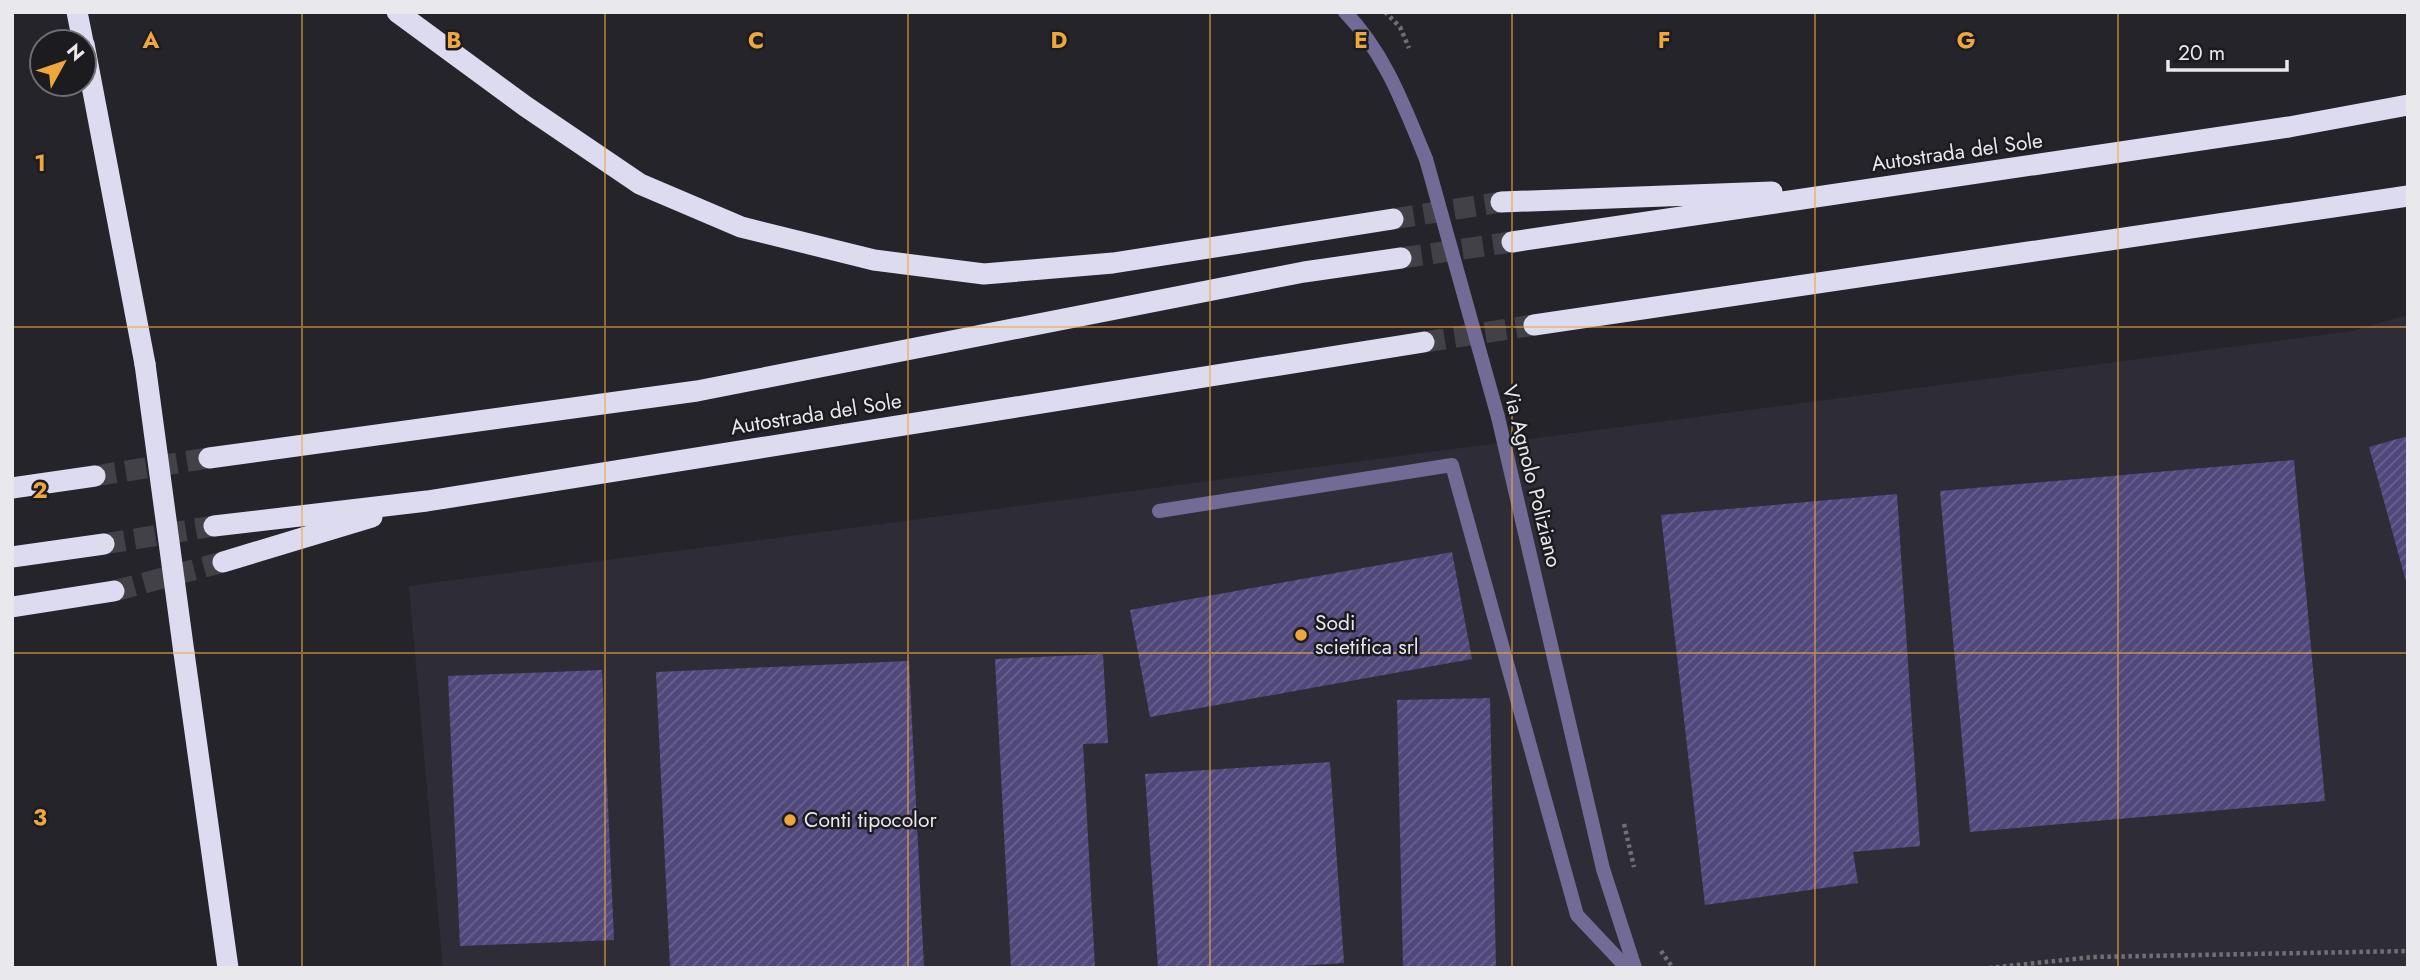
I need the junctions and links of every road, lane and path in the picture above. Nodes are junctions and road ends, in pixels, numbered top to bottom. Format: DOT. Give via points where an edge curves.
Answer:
graph roads {
  1 [pos="397,12"];
  2 [pos="1345,12"];
  3 [pos="94,98"];
  4 [pos="2408,105"];
  5 [pos="1879,188"];
  6 [pos="2408,196"];
  7 [pos="1501,202"];
  8 [pos="1393,219"];
  9 [pos="1512,242"];
  10 [pos="1401,258"];
  11 [pos="1534,326"];
  12 [pos="1424,342"];
  13 [pos="209,458"];
  14 [pos="95,476"];
  15 [pos="12,488"];
  16 [pos="427,500"];
  17 [pos="1159,511"];
  18 [pos="214,526"];
  19 [pos="104,544"];
  20 [pos="12,557"];
  21 [pos="223,562"];
  22 [pos="114,591"];
  23 [pos="12,607"];
  24 [pos="2408,951"];
  25 [pos="228,968"];
  26 [pos="1627,968"];
  27 [pos="1635,968"];
  28 [pos="1989,968"];
  1 -- 8 [label="highway" via="640,184 741,227 874,260 984,274 1113,263"];
  2 -- 27 [label="street, Via Agnolo Poliziano, bridge" via="1394,80 1426,159 1497,417 1603,869"];
  3 -- 25 [label="highway, bridge" via="145,364"];
  4 -- 5 [label="highway, Autostrada del Sole"];
  5 -- 7 [label="highway"];
  5 -- 9 [label="highway, Autostrada del Sole"];
  6 -- 11 [label="highway"];
  10 -- 13 [label="highway, Autostrada del Sole" via="1304,272 697,391"];
  12 -- 16 [label="highway, Autostrada del Sole"];
  14 -- 15 [label="highway"];
  16 -- 18 [label="highway, Autostrada del Sole"];
  16 -- 21 [label="highway"];
  17 -- 26 [label="street" via="1452,465 1577,915"];
  19 -- 20 [label="highway"];
  22 -- 23 [label="highway"];
  24 -- 28 [label="path" via="2093,957"];
}
